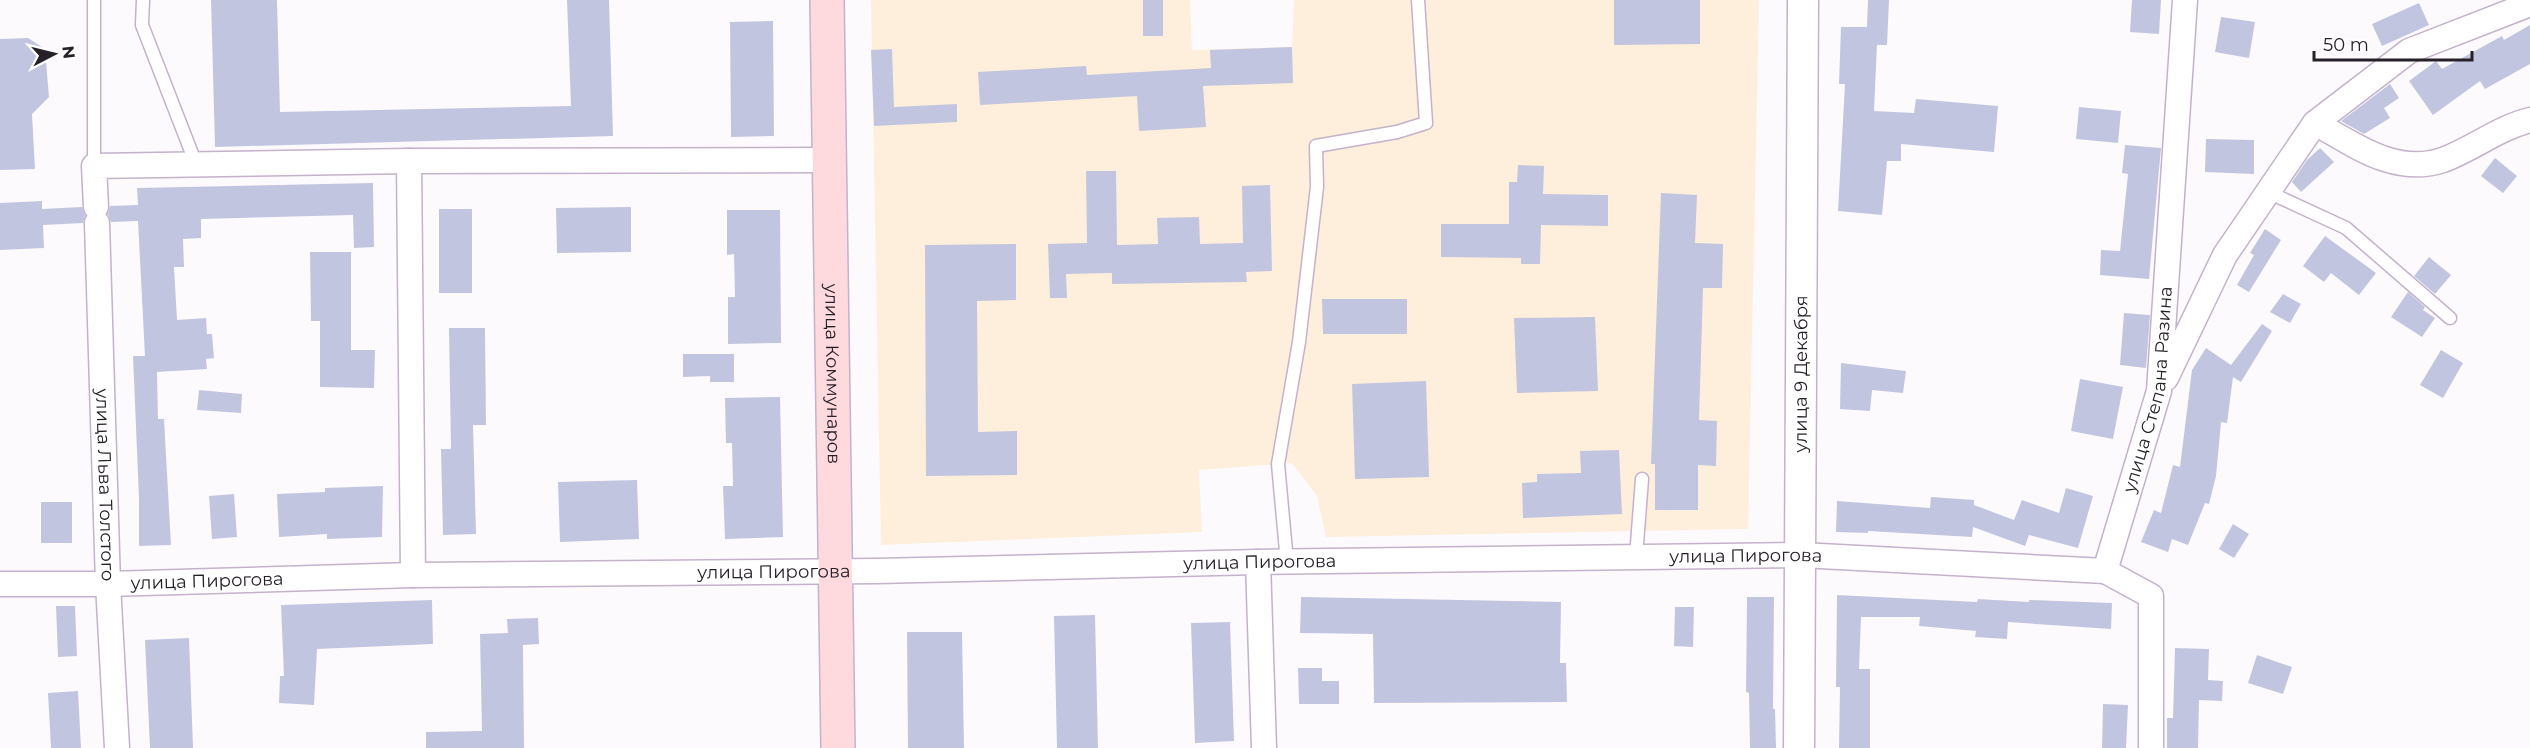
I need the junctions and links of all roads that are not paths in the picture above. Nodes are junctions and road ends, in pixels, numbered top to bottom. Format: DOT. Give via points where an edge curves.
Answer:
graph roads {
  1 [pos="94,0"];
  2 [pos="143,0"];
  3 [pos="827,0"];
  4 [pos="1418,0"];
  5 [pos="1803,0"];
  6 [pos="2185,0"];
  7 [pos="2530,4"];
  8 [pos="2530,120"];
  9 [pos="2315,123"];
  10 [pos="827,160"];
  11 [pos="409,161"];
  12 [pos="196,164"];
  13 [pos="94,166"];
  14 [pos="2268,192"];
  15 [pos="2450,318"];
  16 [pos="2159,391"];
  17 [pos="1641,479"];
  18 [pos="1801,555"];
  19 [pos="1636,557"];
  20 [pos="1258,562"];
  21 [pos="1287,562"];
  22 [pos="834,571"];
  23 [pos="2105,571"];
  24 [pos="413,575"];
  25 [pos="0,584"];
  26 [pos="108,584"];
  27 [pos="117,748"];
  28 [pos="838,748"];
  29 [pos="1264,748"];
  30 [pos="1799,748"];
  31 [pos="2151,748"];
  1 -- 13 [label="lane"];
  2 -- 12 [label="lane" via="141,25"];
  3 -- 10 [label="main road, улица Коммунаров"];
  4 -- 21 [label="lane" via="1426,123 1316,146 1317,187 1299,342 1278,464"];
  5 -- 18 [label="street, улица 9 Декабря"];
  6 -- 16 [label="street, улица Степана Разина"];
  7 -- 9 [label="street" via="2409,51"];
  8 -- 9 [label="street" via="2508,126 2442,160 2404,166 2369,154"];
  9 -- 14 [label="street"];
  10 -- 11 [label="street"];
  10 -- 22 [label="main road, улица Коммунаров"];
  11 -- 12 [label="street"];
  11 -- 24 [label="street"];
  12 -- 13 [label="street"];
  13 -- 26 [label="street, улица Льва Толстого"];
  14 -- 15 [label="lane" via="2346,228"];
  14 -- 16 [label="street" via="2225,255"];
  16 -- 23 [label="street, улица Степана Разина"];
  17 -- 19 [label="lane"];
  18 -- 19 [label="street, улица Пирогова"];
  18 -- 23 [label="street, улица Пирогова"];
  18 -- 30 [label="street, улица 9 Декабря"];
  19 -- 21 [label="street, улица Пирогова"];
  20 -- 21 [label="street, улица Пирогова"];
  20 -- 22 [label="street, улица Пирогова"];
  20 -- 29 [label="street"];
  22 -- 24 [label="street, улица Пирогова"];
  22 -- 28 [label="main road, улица Коммунаров"];
  23 -- 31 [label="street" via="2151,596"];
  24 -- 26 [label="street, улица Пирогова"];
  25 -- 26 [label="street, улица Пирогова"];
  26 -- 27 [label="street, улица Льва Толстого"];
}
